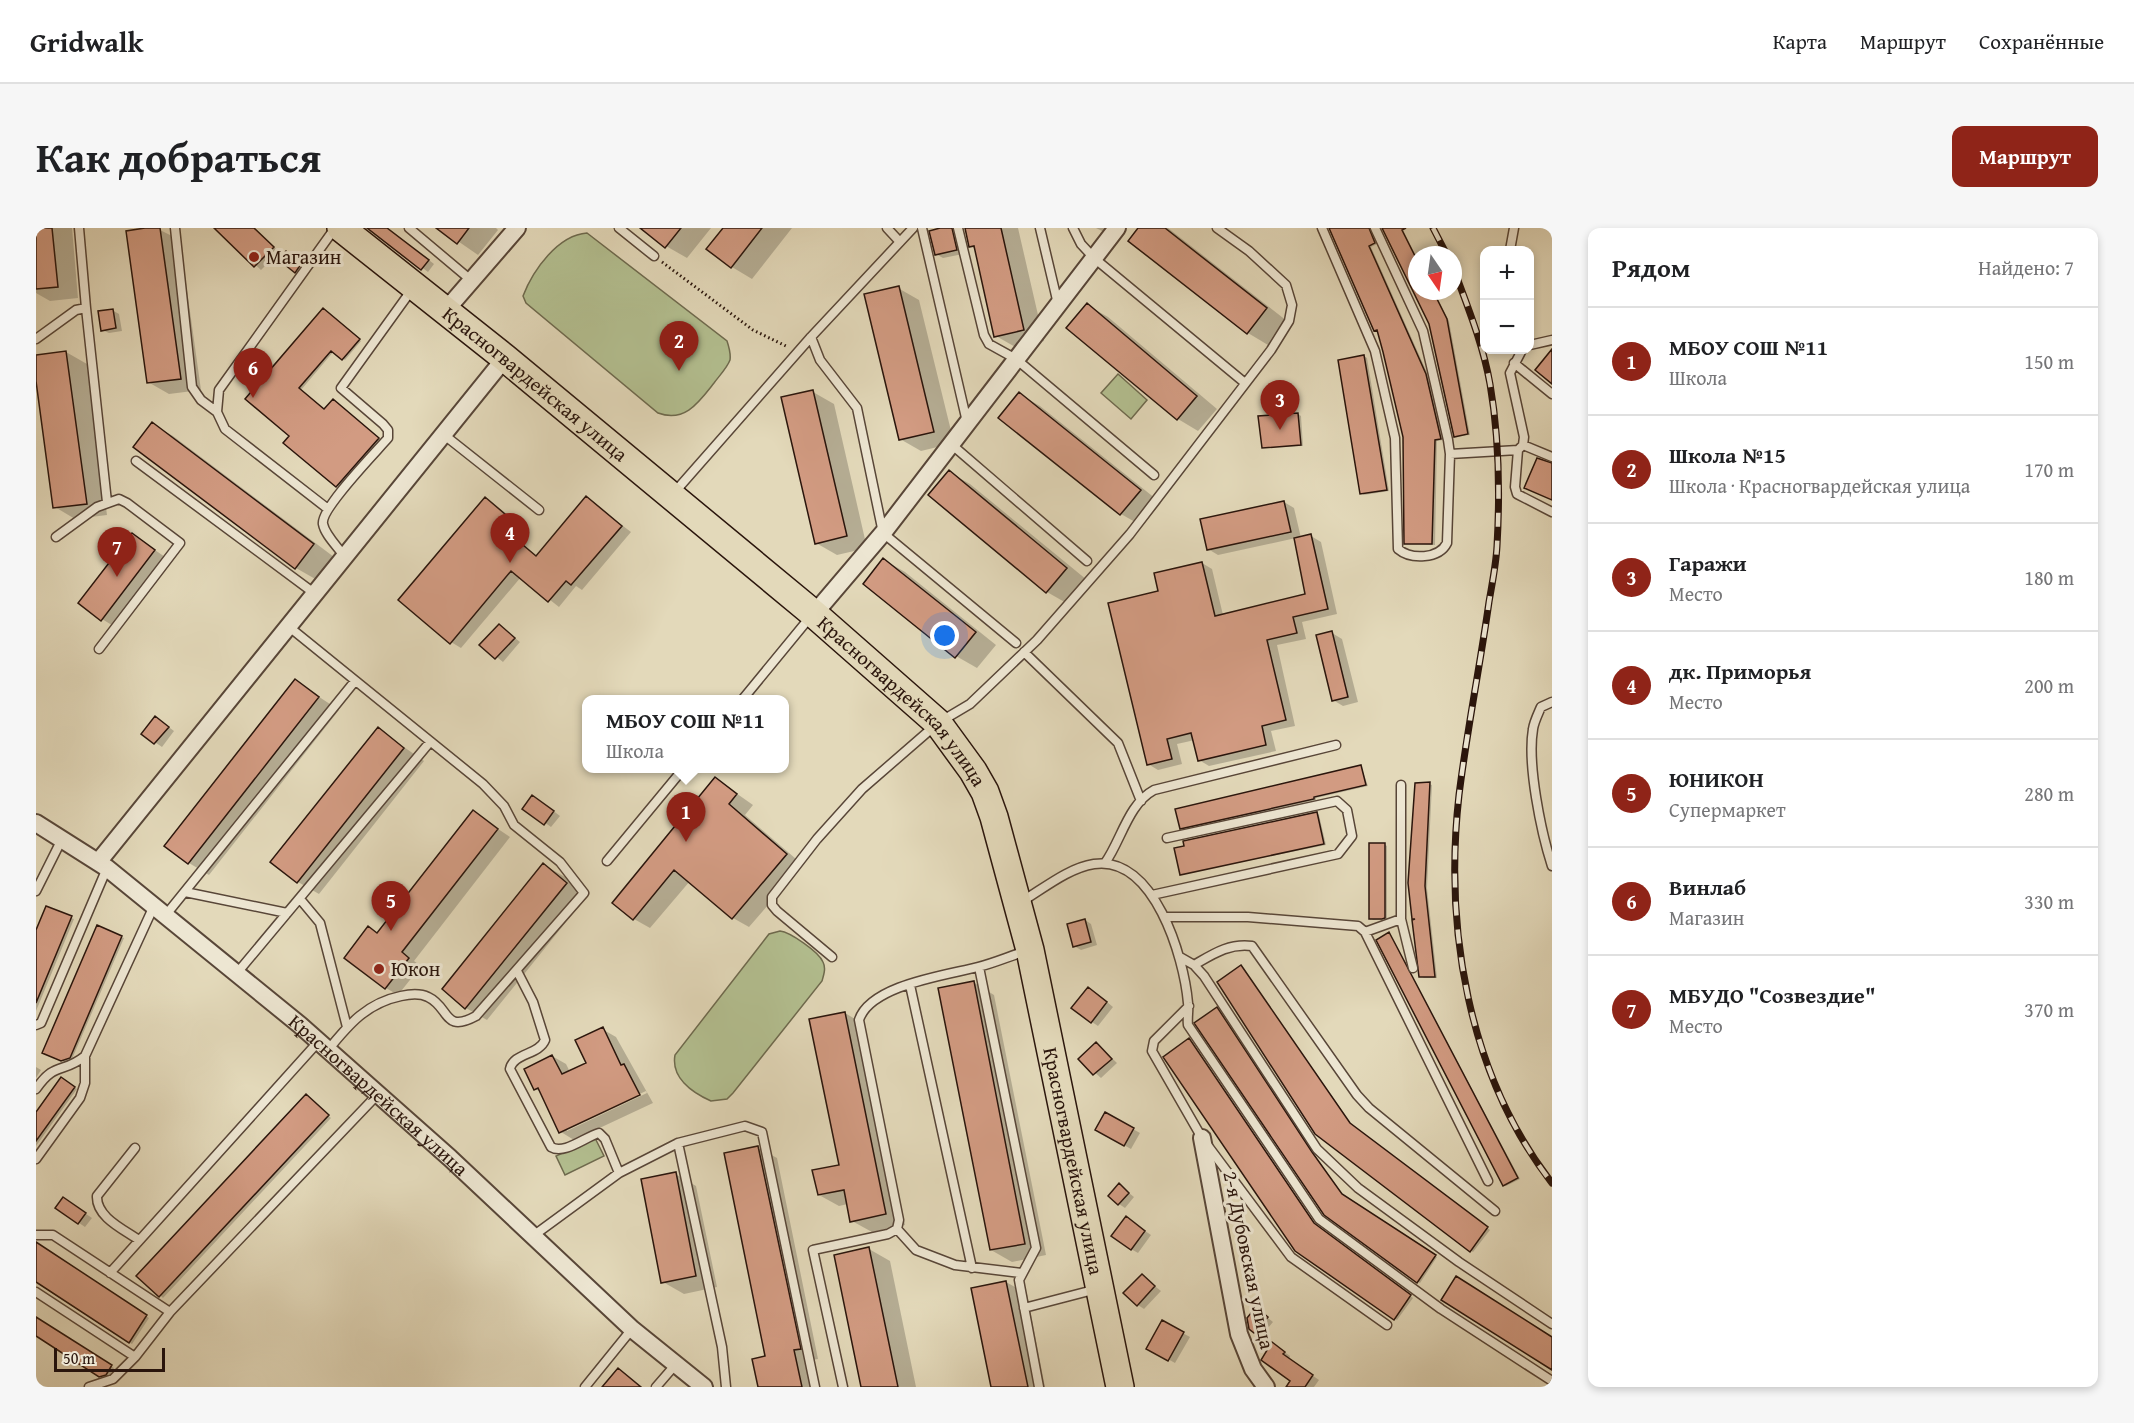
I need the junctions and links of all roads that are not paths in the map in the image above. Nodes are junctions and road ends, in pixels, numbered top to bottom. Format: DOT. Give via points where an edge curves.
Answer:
graph roads {
  1 [pos="79,228"];
  2 [pos="335,228"];
  3 [pos="341,228"];
  4 [pos="409,228"];
  5 [pos="517,228"];
  6 [pos="619,228"];
  7 [pos="887,228"];
  8 [pos="913,228"];
  9 [pos="922,228"];
  10 [pos="958,228"];
  11 [pos="1040,228"];
  12 [pos="1073,228"];
  13 [pos="1117,228"];
  14 [pos="1217,228"];
  15 [pos="1322,228"];
  16 [pos="1375,228"];
  17 [pos="1514,228"];
  18 [pos="173,229"];
  19 [pos="900,242"];
  20 [pos="1511,246"];
  21 [pos="654,256"];
  22 [pos="1094,258"];
  23 [pos="472,281"];
  24 [pos="415,285"];
  25 [pos="1058,304"];
  26 [pos="86,308"];
  27 [pos="446,310"];
  28 [pos="811,337"];
  29 [pos="36,339"];
  30 [pos="1552,340"];
  31 [pos="1534,344"];
  32 [pos="1514,356"];
  33 [pos="505,358"];
  34 [pos="1016,359"];
  35 [pos="1245,383"];
  36 [pos="1552,394"];
  37 [pos="217,412"];
  38 [pos="968,423"];
  39 [pos="443,434"];
  40 [pos="951,444"];
  41 [pos="1520,448"];
  42 [pos="1450,454"];
  43 [pos="1552,457"];
  44 [pos="136,461"];
  45 [pos="1154,475"];
  46 [pos="670,496"];
  47 [pos="107,502"];
  48 [pos="328,509"];
  49 [pos="538,510"];
  50 [pos="1552,512"];
  51 [pos="883,533"];
  52 [pos="56,537"];
  53 [pos="344,556"];
  54 [pos="1087,561"];
  55 [pos="314,593"];
  56 [pos="814,614"];
  57 [pos="287,626"];
  58 [pos="1016,643"];
  59 [pos="99,649"];
  60 [pos="1024,652"];
  61 [pos="355,681"];
  62 [pos="745,695"];
  63 [pos="1552,702"];
  64 [pos="938,723"];
  65 [pos="430,742"];
  66 [pos="1336,745"];
  67 [pos="680,773"];
  68 [pos="1401,785"];
  69 [pos="1140,801"];
  70 [pos="36,823"];
  71 [pos="1167,838"];
  72 [pos="62,839"];
  73 [pos="607,861"];
  74 [pos="1105,863"];
  75 [pos="103,864"];
  76 [pos="1552,866"];
  77 [pos="36,891"];
  78 [pos="185,892"];
  79 [pos="1152,895"];
  80 [pos="300,899"];
  81 [pos="1018,904"];
  82 [pos="159,912"];
  83 [pos="287,913"];
  84 [pos="1164,917"];
  85 [pos="1401,920"];
  86 [pos="1365,932"];
  87 [pos="1030,950"];
  88 [pos="832,957"];
  89 [pos="1180,957"];
  90 [pos="1194,965"];
  91 [pos="979,967"];
  92 [pos="1413,968"];
  93 [pos="517,971"];
  94 [pos="237,973"];
  95 [pos="910,985"];
  96 [pos="1189,1006"];
  97 [pos="36,1025"];
  98 [pos="347,1027"];
  99 [pos="324,1045"];
  100 [pos="85,1056"];
  101 [pos="36,1089"];
  102 [pos="378,1094"];
  103 [pos="1202,1138"];
  104 [pos="678,1143"];
  105 [pos="135,1148"];
  106 [pos="36,1159"];
  107 [pos="619,1173"];
  108 [pos="1488,1181"];
  109 [pos="1495,1211"];
  110 [pos="897,1229"];
  111 [pos="36,1235"];
  112 [pos="533,1236"];
  113 [pos="139,1240"];
  114 [pos="972,1268"];
  115 [pos="110,1273"];
  116 [pos="1021,1273"];
  117 [pos="1100,1288"];
  118 [pos="36,1292"];
  119 [pos="1024,1308"];
  120 [pos="170,1312"];
  121 [pos="1552,1324"];
  122 [pos="1387,1325"];
  123 [pos="632,1329"];
  124 [pos="135,1357"];
  125 [pos="676,1364"];
  126 [pos="1552,1381"];
  127 [pos="89,1387"];
  128 [pos="585,1387"];
  129 [pos="656,1387"];
  130 [pos="704,1387"];
  131 [pos="726,1387"];
  132 [pos="815,1387"];
  133 [pos="843,1387"];
  134 [pos="1039,1387"];
  135 [pos="1120,1387"];
  136 [pos="1266,1387"];
  1 -- 26 [label="lane"];
  2 -- 37 [label="lane" via="219,390"];
  3 -- 24 [label="main road, Красногвардейская улица"];
  4 -- 23 [label="lane"];
  5 -- 23 [label="street"];
  6 -- 21 [label="lane"];
  7 -- 19 [label="lane"];
  8 -- 19 [label="lane"];
  9 -- 38 [label="lane"];
  10 -- 34 [label="lane" via="984,335 989,344"];
  11 -- 25 [label="lane"];
  12 -- 22 [label="lane"];
  13 -- 22 [label="street"];
  14 -- 35 [label="lane" via="1286,285 1292,305 1289,321"];
  15 -- 42 [label="lane" via="1375,351 1395,438 1396,542 1405,555 1435,555 1447,543"];
  16 -- 42 [label="lane" via="1423,331"];
  17 -- 20 [label="lane"];
  18 -- 37 [label="lane" via="192,387"];
  19 -- 28 [label="lane"];
  22 -- 25 [label="street"];
  22 -- 35 [label="lane"];
  23 -- 27 [label="street"];
  24 -- 27 [label="main road, Красногвардейская улица"];
  24 -- 48 [label="lane" via="341,388 383,424 388,438"];
  25 -- 34 [label="street"];
  26 -- 29 [label="lane" via="76,310"];
  26 -- 47 [label="lane"];
  27 -- 33 [label="main road, Красногвардейская улица"];
  28 -- 46 [label="lane"];
  28 -- 51 [label="lane" via="820,360 857,408"];
  30 -- 31 [label="lane"];
  32 -- 36 [label="lane"];
  32 -- 41 [label="lane" via="1510,373 1524,437"];
  33 -- 39 [label="street"];
  33 -- 46 [label="main road, Красногвардейская улица"];
  34 -- 38 [label="street"];
  34 -- 45 [label="lane"];
  35 -- 60 [label="lane" via="1130,534"];
  37 -- 48 [label="lane" via="225,429"];
  38 -- 40 [label="street"];
  39 -- 49 [label="lane"];
  39 -- 53 [label="street"];
  40 -- 51 [label="street"];
  40 -- 54 [label="lane"];
  41 -- 42 [label="lane"];
  41 -- 43 [label="lane"];
  41 -- 50 [label="lane" via="1517,494"];
  44 -- 55 [label="lane"];
  46 -- 56 [label="main road, Красногвардейская улица"];
  47 -- 52 [label="lane"];
  47 -- 59 [label="lane" via="119,499 127,503 180,543"];
  48 -- 53 [label="lane" via="323,525"];
  51 -- 56 [label="street"];
  51 -- 58 [label="lane"];
  53 -- 55 [label="street"];
  55 -- 57 [label="street"];
  56 -- 62 [label="lane"];
  56 -- 64 [label="main road, Красногвардейская улица"];
  57 -- 61 [label="lane"];
  57 -- 75 [label="street"];
  60 -- 64 [label="lane" via="970,704"];
  60 -- 69 [label="lane" via="1118,743"];
  61 -- 65 [label="lane"];
  61 -- 78 [label="lane"];
  63 -- 76 [label="lane" via="1541,707 1533,728 1533,771 1544,843"];
  64 -- 81 [label="main road, Красногвардейская улица" via="985,792"];
  64 -- 88 [label="lane" via="862,789 772,897 777,911"];
  65 -- 80 [label="lane"];
  65 -- 93 [label="lane" via="483,784 504,806 514,825 560,862 584,893"];
  66 -- 69 [label="lane" via="1154,790"];
  67 -- 73 [label="lane"];
  68 -- 85 [label="lane"];
  69 -- 74 [label="lane"];
  70 -- 72 [label="street, Красногвардейская улица"];
  71 -- 79 [label="lane" via="1337,801 1347,810 1352,836 1338,854"];
  72 -- 75 [label="street, Красногвардейская улица"];
  72 -- 77 [label="lane"];
  74 -- 79 [label="lane" via="1124,868"];
  74 -- 81 [label="lane" via="1072,872"];
  75 -- 82 [label="street, Красногвардейская улица"];
  75 -- 97 [label="lane" via="41,1023"];
  78 -- 82 [label="lane"];
  78 -- 83 [label="lane"];
  79 -- 84 [label="lane"];
  80 -- 83 [label="lane"];
  80 -- 98 [label="lane" via="320,923"];
  81 -- 87 [label="main road, Красногвардейская улица"];
  82 -- 94 [label="street, Красногвардейская улица"];
  82 -- 100 [label="lane"];
  83 -- 94 [label="lane"];
  84 -- 86 [label="lane" via="1248,917 1331,923 1358,926"];
  84 -- 89 [label="lane"];
  85 -- 86 [label="lane"];
  85 -- 92 [label="lane"];
  86 -- 108 [label="lane"];
  87 -- 91 [label="lane"];
  87 -- 117 [label="main road, Красногвардейская улица"];
  89 -- 90 [label="lane"];
  89 -- 96 [label="lane"];
  90 -- 109 [label="lane" via="1238,944 1252,946 1357,1095"];
  90 -- 121 [label="lane" via="1317,1149 1339,1172 1459,1262"];
  91 -- 95 [label="lane"];
  91 -- 116 [label="lane" via="1036,1248"];
  93 -- 98 [label="lane" via="467,1021 446,1018 430,998 418,994 381,1002"];
  93 -- 107 [label="lane" via="533,1002 545,1040 541,1048 510,1064 514,1076 551,1147 565,1148 598,1133 605,1139"];
  94 -- 99 [label="street, Красногвардейская улица"];
  95 -- 110 [label="lane" via="867,1006 859,1020 899,1220"];
  95 -- 114 [label="lane"];
  96 -- 103 [label="lane" via="1154,1041 1152,1051"];
  96 -- 126 [label="lane" via="1188,1025 1319,1219 1441,1309"];
  98 -- 99 [label="lane"];
  99 -- 102 [label="street, Красногвардейская улица"];
  99 -- 113 [label="lane"];
  100 -- 101 [label="lane" via="75,1064 52,1070"];
  100 -- 106 [label="lane" via="85,1083 80,1098"];
  102 -- 112 [label="street, Красногвардейская улица"];
  102 -- 120 [label="lane"];
  103 -- 122 [label="lane" via="1291,1257"];
  103 -- 136 [label="street, 2-я Дубовская улица" via="1239,1334 1253,1369"];
  104 -- 107 [label="lane"];
  104 -- 131 [label="lane" via="723,1347"];
  104 -- 132 [label="lane" via="745,1126 762,1132"];
  105 -- 113 [label="lane" via="97,1196 97,1205 101,1213"];
  107 -- 112 [label="lane"];
  110 -- 114 [label="lane" via="916,1250"];
  110 -- 133 [label="lane" via="813,1250"];
  111 -- 115 [label="lane" via="53,1235"];
  112 -- 123 [label="street, Красногвардейская улица"];
  113 -- 115 [label="lane"];
  114 -- 116 [label="lane"];
  115 -- 120 [label="lane"];
  116 -- 119 [label="lane"];
  117 -- 119 [label="lane"];
  117 -- 135 [label="main road, Красногвардейская улица"];
  118 -- 124 [label="lane"];
  119 -- 134 [label="lane"];
  120 -- 124 [label="lane"];
  123 -- 125 [label="street, Красногвардейская улица"];
  123 -- 128 [label="lane"];
  124 -- 127 [label="lane" via="113,1379"];
  125 -- 129 [label="lane"];
  125 -- 130 [label="street, Красногвардейская улица"];
}
